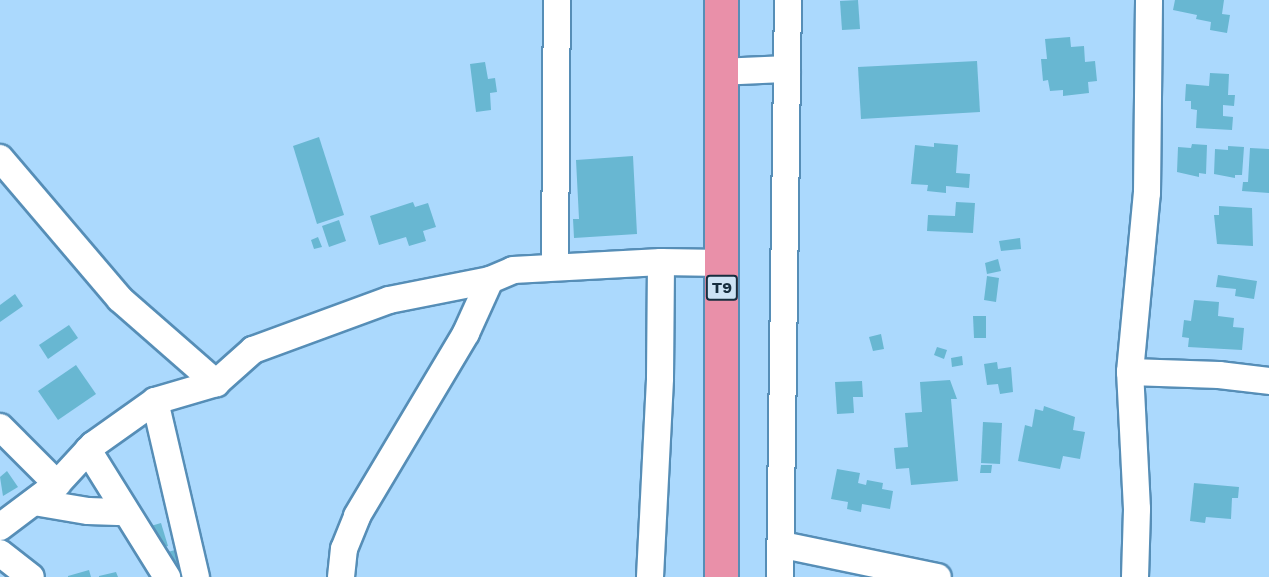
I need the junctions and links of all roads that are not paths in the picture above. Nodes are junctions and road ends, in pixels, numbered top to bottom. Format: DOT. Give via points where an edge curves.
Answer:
graph roads {
  1 [pos="557,0"];
  2 [pos="721,0"];
  3 [pos="788,0"];
  4 [pos="1149,0"];
  5 [pos="787,69"];
  6 [pos="720,72"];
  7 [pos="0,158"];
  8 [pos="661,262"];
  9 [pos="722,263"];
  10 [pos="555,266"];
  11 [pos="490,280"];
  12 [pos="1130,372"];
  13 [pos="1269,381"];
  14 [pos="216,383"];
  15 [pos="155,401"];
  16 [pos="0,427"];
  17 [pos="88,450"];
  18 [pos="57,484"];
  19 [pos="34,502"];
  20 [pos="125,512"];
  21 [pos="0,527"];
  22 [pos="783,545"];
  23 [pos="0,554"];
  24 [pos="31,577"];
  25 [pos="167,577"];
  26 [pos="196,577"];
  27 [pos="341,577"];
  28 [pos="650,577"];
  29 [pos="721,577"];
  30 [pos="780,577"];
  31 [pos="938,577"];
  32 [pos="1135,577"];
  1 -- 10 [label="street"];
  2 -- 6 [label="highway, T9"];
  3 -- 5 [label="street"];
  4 -- 12 [label="street" via="1147,192"];
  5 -- 6 [label="street"];
  5 -- 22 [label="street"];
  6 -- 9 [label="highway, T9"];
  7 -- 14 [label="street" via="120,299"];
  8 -- 9 [label="street"];
  8 -- 10 [label="street"];
  8 -- 28 [label="street" via="660,378"];
  9 -- 29 [label="highway, T9"];
  10 -- 11 [label="street" via="513,270"];
  11 -- 14 [label="street" via="389,300 253,350"];
  11 -- 27 [label="street" via="465,333 357,516 344,549"];
  12 -- 13 [label="street"];
  12 -- 32 [label="street" via="1137,509"];
  14 -- 15 [label="street"];
  15 -- 17 [label="street"];
  15 -- 26 [label="street"];
  16 -- 18 [label="street"];
  17 -- 18 [label="street"];
  17 -- 20 [label="street"];
  18 -- 19 [label="street"];
  19 -- 20 [label="street" via="88,511"];
  19 -- 21 [label="street"];
  20 -- 25 [label="street"];
  22 -- 30 [label="street"];
  22 -- 31 [label="street"];
  23 -- 24 [label="street"];
}
